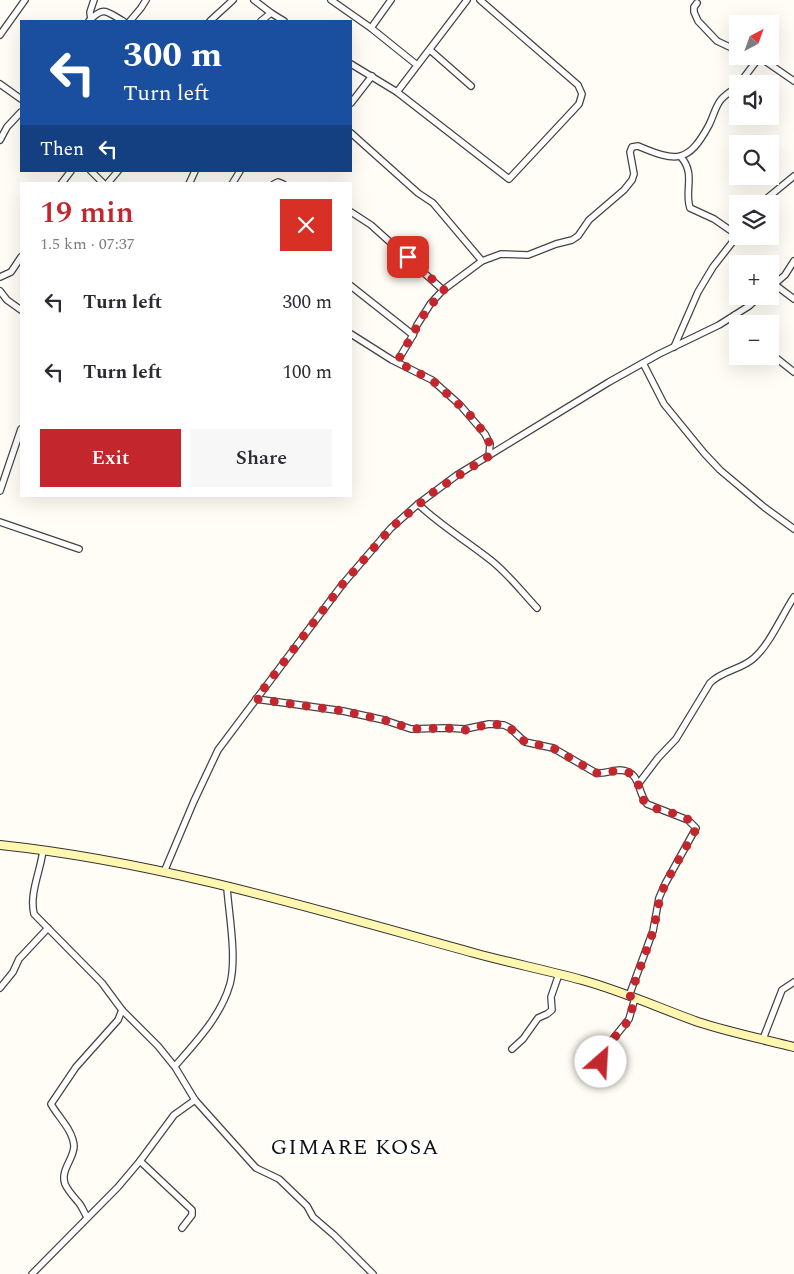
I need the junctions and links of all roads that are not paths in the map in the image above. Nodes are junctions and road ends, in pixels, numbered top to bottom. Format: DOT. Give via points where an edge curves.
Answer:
graph roads {
  1 [pos="26,0"];
  2 [pos="94,0"];
  3 [pos="146,0"];
  4 [pos="233,0"];
  5 [pos="254,0"];
  6 [pos="331,0"];
  7 [pos="390,0"];
  8 [pos="467,0"];
  9 [pos="480,0"];
  10 [pos="697,3"];
  11 [pos="271,13"];
  12 [pos="90,20"];
  13 [pos="91,20"];
  14 [pos="121,20"];
  15 [pos="131,20"];
  16 [pos="211,20"];
  17 [pos="262,20"];
  18 [pos="282,20"];
  19 [pos="371,28"];
  20 [pos="0,35"];
  21 [pos="729,47"];
  22 [pos="430,50"];
  23 [pos="352,65"];
  24 [pos="417,65"];
  25 [pos="753,65"];
  26 [pos="771,65"];
  27 [pos="746,75"];
  28 [pos="372,76"];
  29 [pos="794,81"];
  30 [pos="0,84"];
  31 [pos="471,86"];
  32 [pos="397,92"];
  33 [pos="729,92"];
  34 [pos="20,98"];
  35 [pos="352,102"];
  36 [pos="20,113"];
  37 [pos="352,134"];
  38 [pos="0,140"];
  39 [pos="684,158"];
  40 [pos="70,172"];
  41 [pos="92,172"];
  42 [pos="117,172"];
  43 [pos="794,176"];
  44 [pos="63,182"];
  45 [pos="103,182"];
  46 [pos="107,182"];
  47 [pos="771,195"];
  48 [pos="352,213"];
  49 [pos="729,229"];
  50 [pos="730,245"];
  51 [pos="20,258"];
  52 [pos="794,260"];
  53 [pos="482,261"];
  54 [pos="0,277"];
  55 [pos="779,280"];
  56 [pos="352,287"];
  57 [pos="444,290"];
  58 [pos="779,290"];
  59 [pos="0,291"];
  60 [pos="794,298"];
  61 [pos="748,305"];
  62 [pos="20,309"];
  63 [pos="735,315"];
  64 [pos="729,319"];
  65 [pos="352,335"];
  66 [pos="413,335"];
  67 [pos="674,347"];
  68 [pos="779,360"];
  69 [pos="397,362"];
  70 [pos="643,363"];
  71 [pos="794,372"];
  72 [pos="20,436"];
  73 [pos="490,444"];
  74 [pos="501,449"];
  75 [pos="489,456"];
  76 [pos="0,491"];
  77 [pos="418,504"];
  78 [pos="0,522"];
  79 [pos="794,529"];
  80 [pos="79,549"];
  81 [pos="794,597"];
  82 [pos="536,608"];
  83 [pos="256,699"];
  84 [pos="639,783"];
  85 [pos="0,845"];
  86 [pos="43,850"];
  87 [pos="164,872"];
  88 [pos="227,888"];
  89 [pos="48,928"];
  90 [pos="559,974"];
  91 [pos="794,982"];
  92 [pos="0,988"];
  93 [pos="632,997"];
  94 [pos="122,1010"];
  95 [pos="763,1039"];
  96 [pos="794,1048"];
  97 [pos="512,1049"];
  98 [pos="175,1066"];
  99 [pos="598,1070"];
  100 [pos="195,1100"];
  101 [pos="140,1161"];
  102 [pos="87,1217"];
  103 [pos="182,1228"];
  104 [pos="32,1274"];
  105 [pos="373,1274"];
  1 -- 20 [label="street"];
  2 -- 12 [label="street"];
  3 -- 15 [label="street"];
  4 -- 16 [label="street"];
  5 -- 11 [label="street"];
  6 -- 19 [label="street"];
  7 -- 19 [label="street"];
  8 -- 22 [label="street"];
  9 -- 32 [label="street" via="578,85 582,94 580,104 509,179"];
  10 -- 21 [label="street" via="694,12 698,21 716,41"];
  11 -- 17 [label="street"];
  11 -- 18 [label="street"];
  13 -- 14 [label="street" via="96,14 107,11"];
  19 -- 24 [label="street"];
  22 -- 24 [label="street"];
  22 -- 31 [label="street"];
  23 -- 28 [label="street"];
  24 -- 32 [label="street"];
  25 -- 27 [label="street"];
  26 -- 29 [label="street"];
  28 -- 32 [label="street"];
  28 -- 35 [label="street"];
  30 -- 34 [label="street"];
  33 -- 39 [label="street" via="721,99 702,137"];
  36 -- 38 [label="street"];
  37 -- 53 [label="street" via="433,203"];
  39 -- 49 [label="street" via="690,179 690,208"];
  39 -- 53 [label="street" via="634,146 630,152 632,180 589,220 574,239 528,255 501,254"];
  40 -- 44 [label="street"];
  41 -- 45 [label="street"];
  42 -- 46 [label="street"];
  43 -- 47 [label="street"];
  48 -- 57 [label="street" via="379,232"];
  50 -- 67 [label="street" via="698,292"];
  51 -- 54 [label="street" via="10,272"];
  52 -- 55 [label="street"];
  53 -- 57 [label="street"];
  56 -- 66 [label="street"];
  57 -- 66 [label="street" via="426,311"];
  58 -- 60 [label="street"];
  59 -- 62 [label="street"];
  61 -- 63 [label="street"];
  64 -- 67 [label="street"];
  65 -- 69 [label="street"];
  66 -- 69 [label="street"];
  67 -- 70 [label="street"];
  68 -- 71 [label="street"];
  69 -- 73 [label="street" via="432,380 470,415"];
  70 -- 74 [label="street"];
  70 -- 79 [label="street" via="664,404 704,453 752,497"];
  72 -- 76 [label="street"];
  73 -- 74 [label="street"];
  73 -- 75 [label="street"];
  74 -- 75 [label="street"];
  75 -- 77 [label="street"];
  77 -- 82 [label="street" via="434,520 504,572"];
  77 -- 83 [label="street" via="391,528 342,585"];
  78 -- 80 [label="street"];
  81 -- 84 [label="street" via="756,657 710,683 676,739"];
  83 -- 84 [label="street" via="343,711 412,729 466,730 489,724 504,725 525,742 553,748 596,773 626,771"];
  83 -- 87 [label="street" via="218,750"];
  84 -- 93 [label="street" via="642,798 647,804 688,820 696,828 665,884"];
  85 -- 86 [label="street"];
  86 -- 87 [label="street"];
  86 -- 89 [label="street" via="33,911"];
  87 -- 88 [label="street"];
  88 -- 90 [label="street"];
  88 -- 98 [label="street" via="233,956 230,985 219,1009"];
  89 -- 92 [label="street" via="19,959"];
  89 -- 94 [label="street" via="102,983"];
  90 -- 93 [label="street"];
  90 -- 97 [label="street" via="551,997 552,1010 538,1018"];
  91 -- 95 [label="street" via="782,990"];
  93 -- 95 [label="street" via="700,1022"];
  93 -- 99 [label="street" via="629,1020 605,1049"];
  94 -- 98 [label="street"];
  94 -- 102 [label="street" via="118,1020 76,1067 51,1104 74,1145 64,1182"];
  95 -- 96 [label="street"];
  98 -- 100 [label="street"];
  100 -- 101 [label="street" via="170,1120"];
  100 -- 105 [label="street" via="256,1168 279,1180"];
  101 -- 102 [label="street"];
  101 -- 103 [label="street" via="192,1210"];
  102 -- 104 [label="street"];
}
